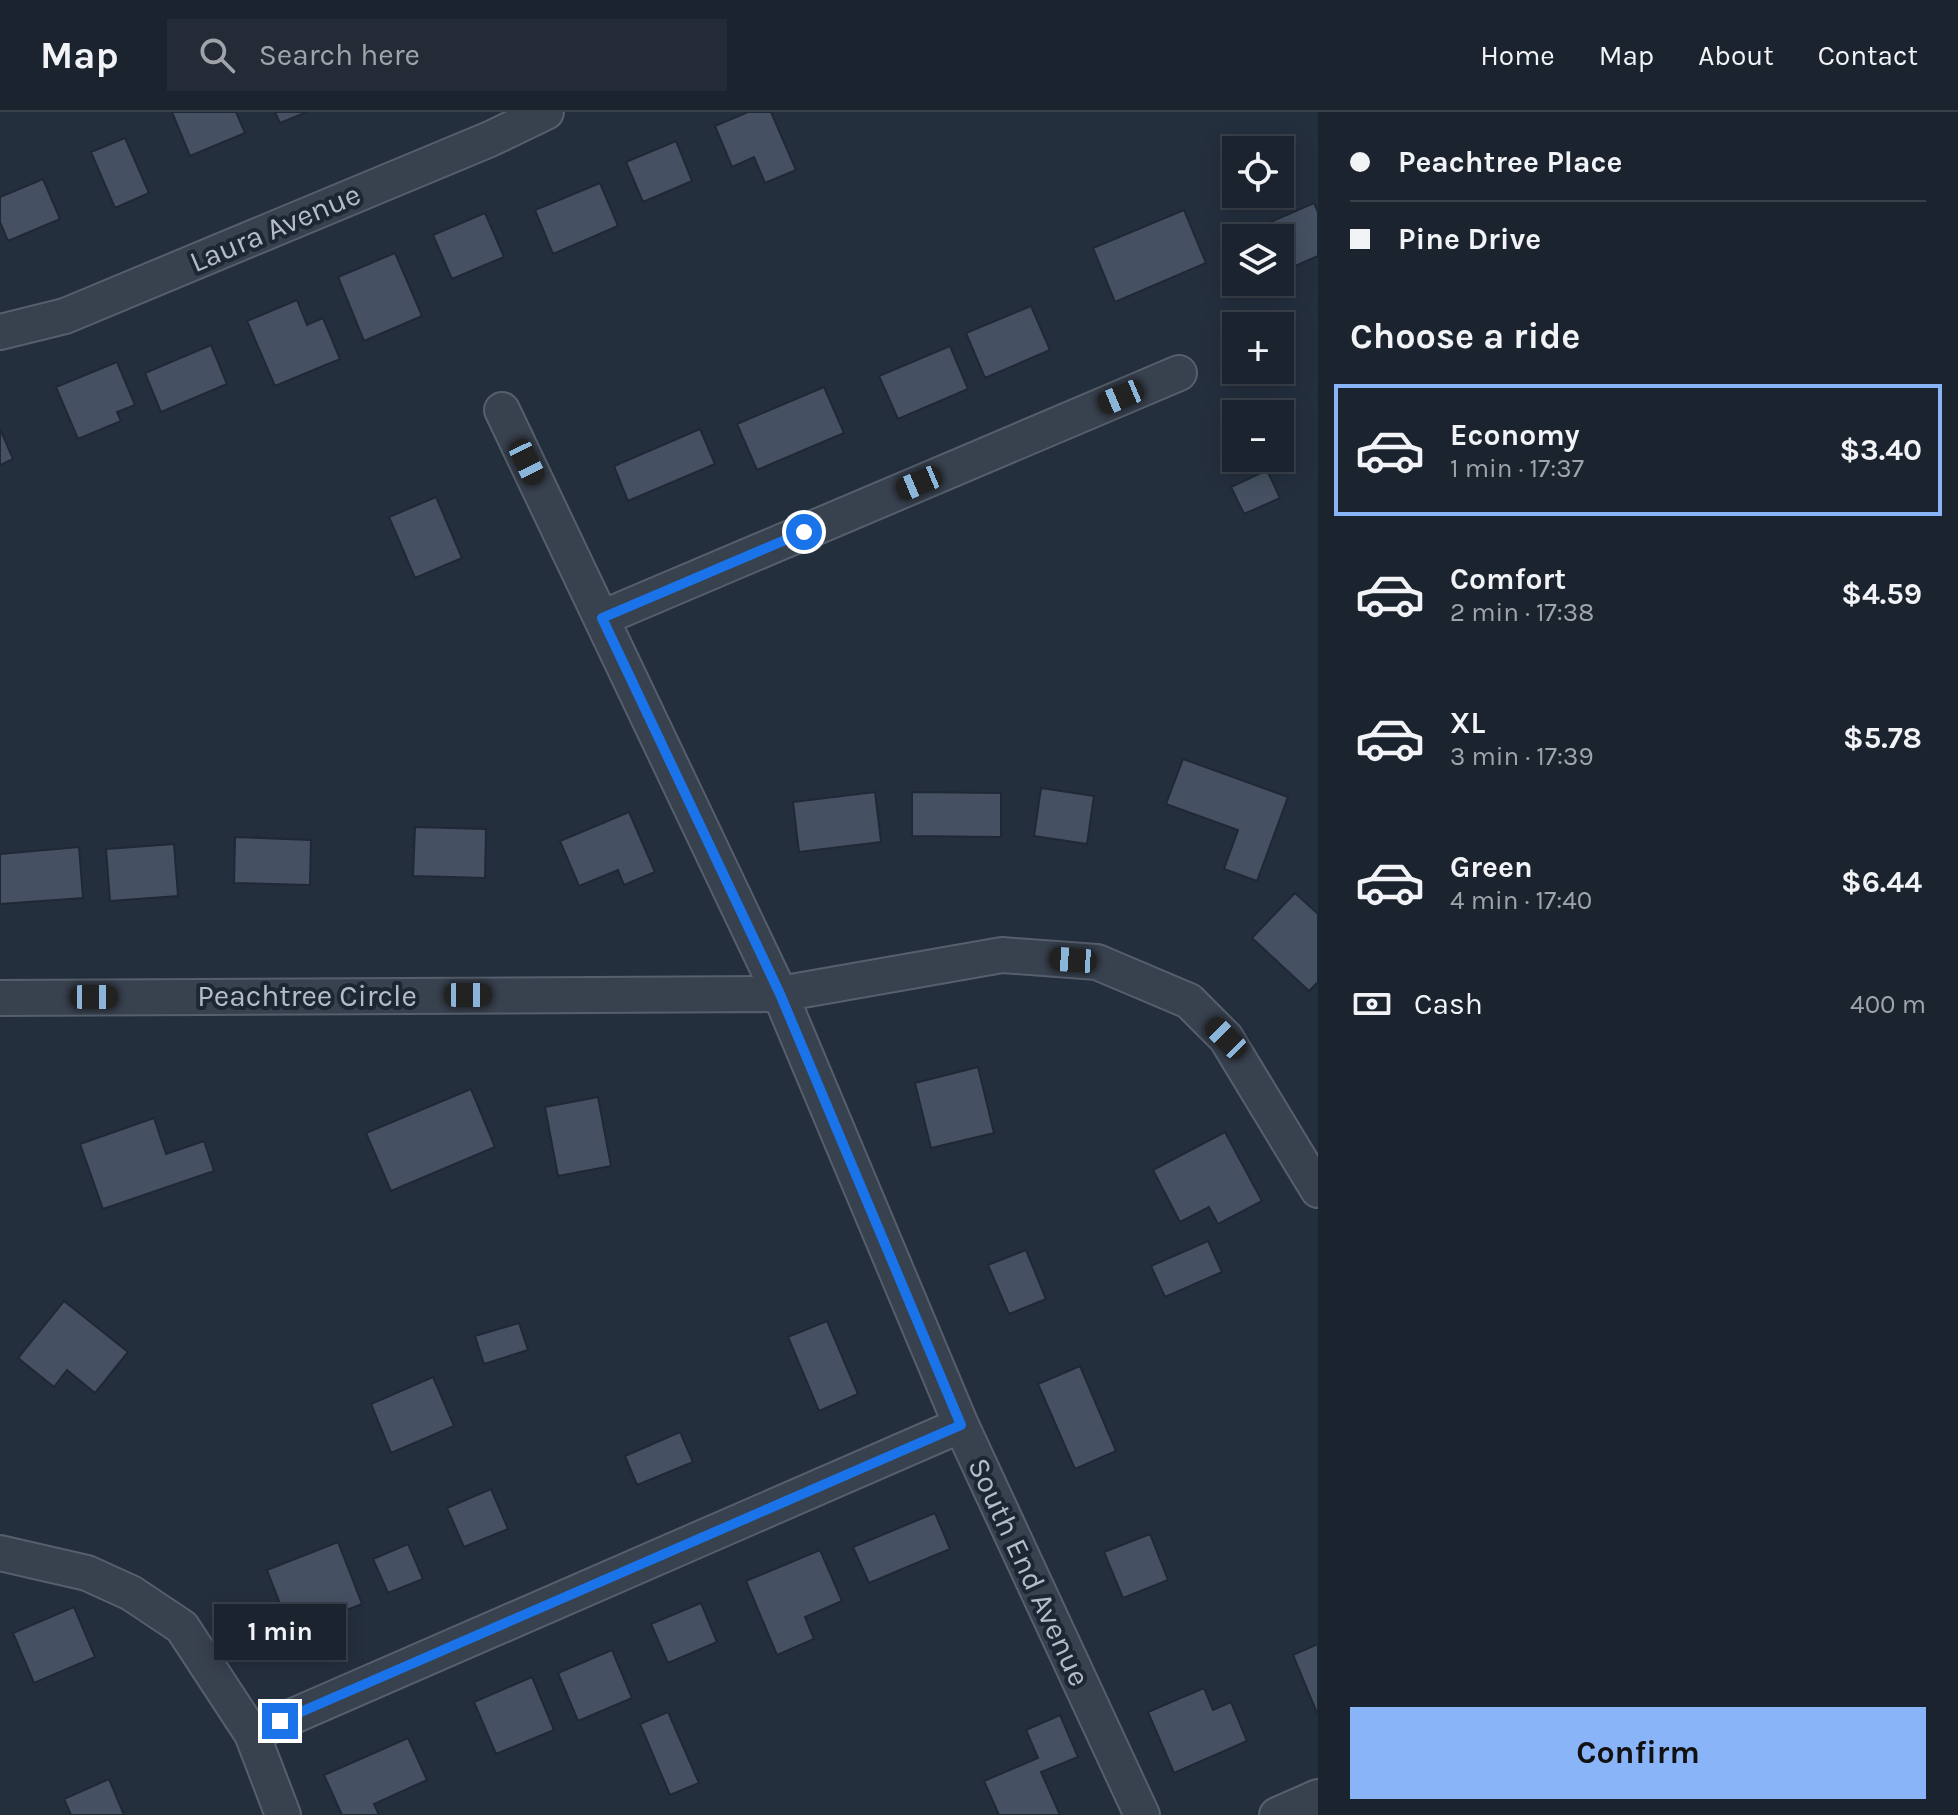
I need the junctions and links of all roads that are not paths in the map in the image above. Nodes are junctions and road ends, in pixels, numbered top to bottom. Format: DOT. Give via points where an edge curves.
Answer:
graph roads {
  1 [pos="546,112"];
  2 [pos="0,332"];
  3 [pos="1179,373"];
  4 [pos="502,410"];
  5 [pos="602,618"];
  6 [pos="780,994"];
  7 [pos="0,998"];
  8 [pos="1318,1190"];
  9 [pos="961,1425"];
  10 [pos="0,1553"];
  11 [pos="252,1734"];
  12 [pos="1318,1797"];
  13 [pos="283,1815"];
  14 [pos="1142,1815"];
  15 [pos="1277,1815"];
  1 -- 2 [label="street, Laura Avenue" via="65,316"];
  3 -- 5 [label="street"];
  4 -- 5 [label="street, South End Avenue"];
  5 -- 6 [label="street, South End Avenue"];
  6 -- 7 [label="street, Peachtree Circle"];
  6 -- 8 [label="street, Peachtree Circle" via="1002,955 1097,962 1189,1001 1226,1038"];
  6 -- 9 [label="street, South End Avenue"];
  9 -- 11 [label="street"];
  9 -- 14 [label="street, South End Avenue"];
  10 -- 11 [label="street" via="87,1573 131,1593 182,1627"];
  11 -- 13 [label="street"];
  12 -- 15 [label="street"];
}
